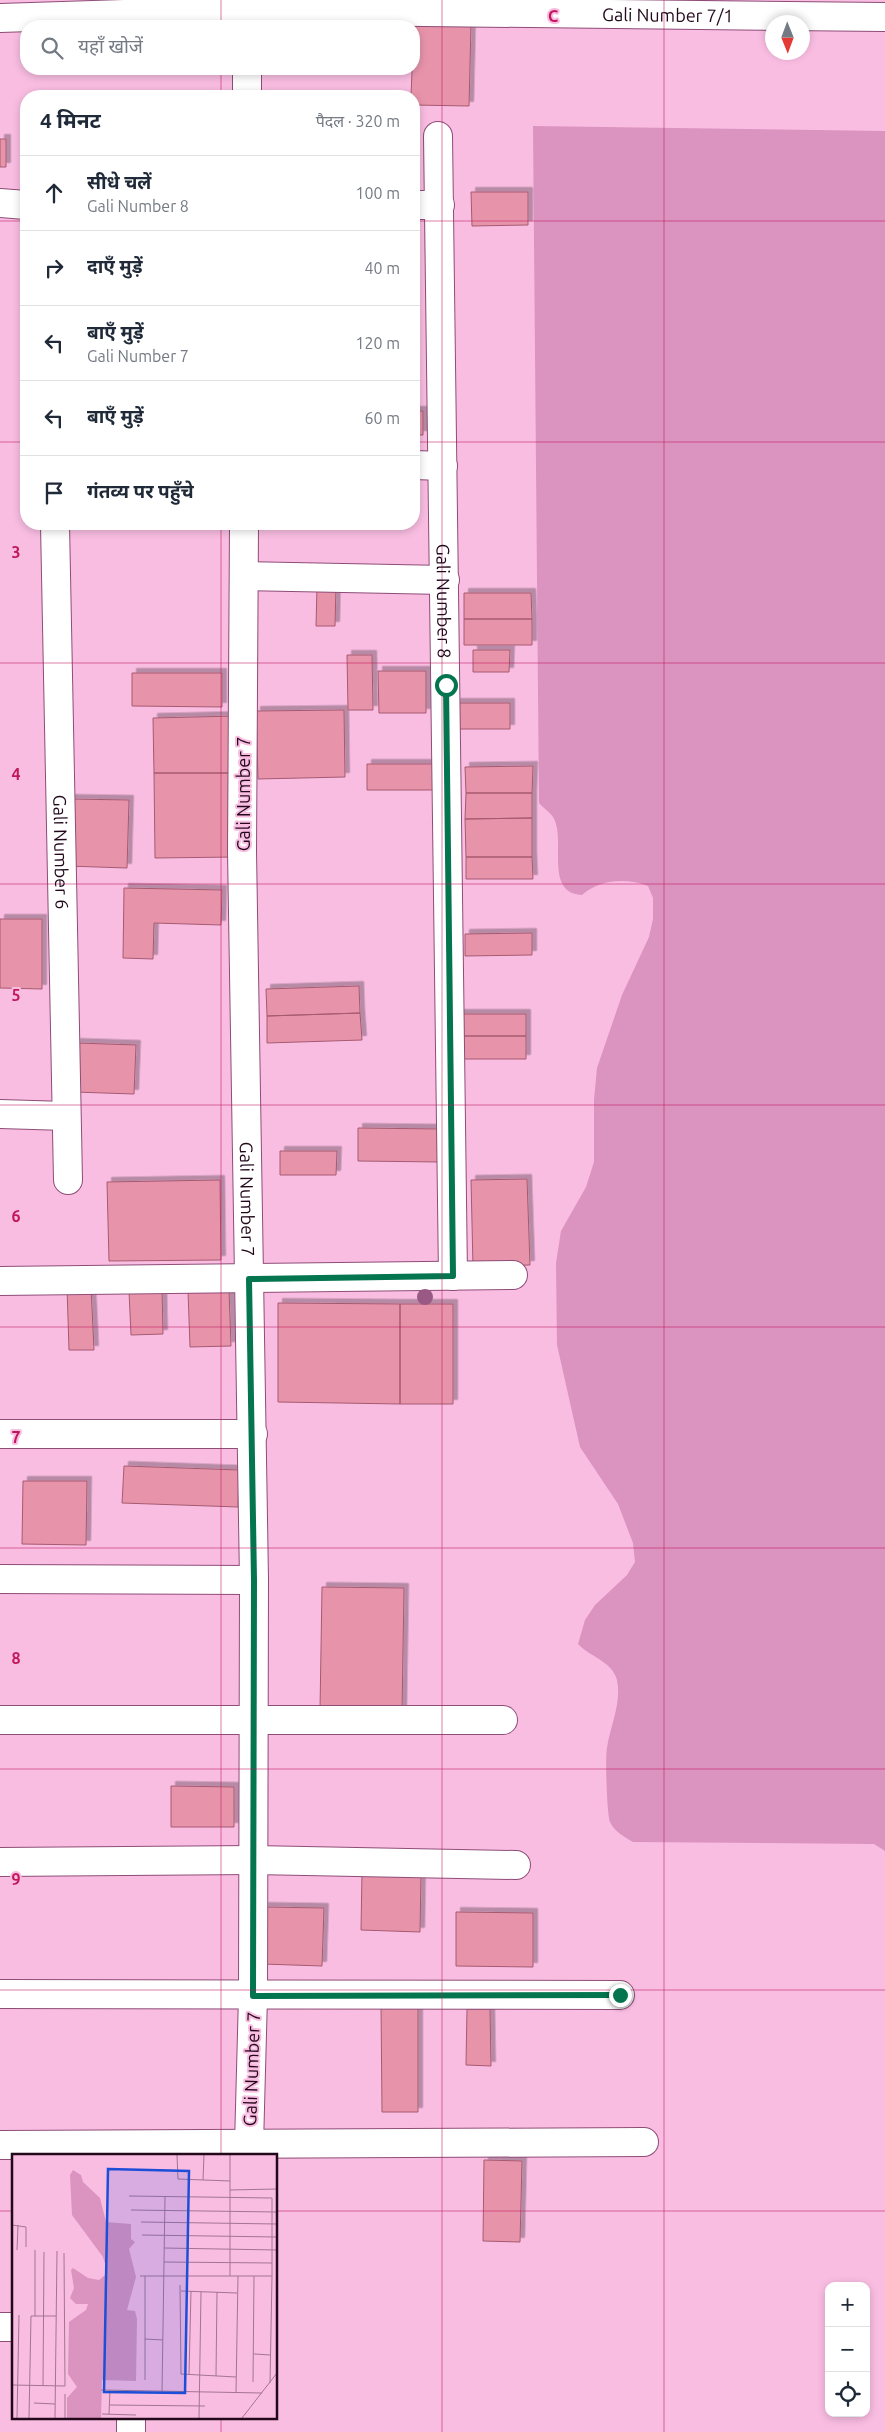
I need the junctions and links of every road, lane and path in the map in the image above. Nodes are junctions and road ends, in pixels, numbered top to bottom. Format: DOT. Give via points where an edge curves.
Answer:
graph roads {
  1 [pos="814,9"];
  2 [pos="885,17"];
  3 [pos="0,18"];
  4 [pos="248,18"];
  5 [pos="247,75"];
  6 [pos="247,90"];
  7 [pos="438,136"];
  8 [pos="0,203"];
  9 [pos="20,205"];
  10 [pos="427,205"];
  11 [pos="420,465"];
  12 [pos="443,466"];
  13 [pos="55,530"];
  14 [pos="244,530"];
  15 [pos="244,576"];
  16 [pos="445,580"];
  17 [pos="0,1114"];
  18 [pos="66,1116"];
  19 [pos="68,1180"];
  20 [pos="513,1275"];
  21 [pos="453,1276"];
  22 [pos="249,1279"];
  23 [pos="0,1281"];
  24 [pos="0,1434"];
  25 [pos="253,1434"];
  26 [pos="0,1579"];
  27 [pos="254,1580"];
  28 [pos="0,1720"];
  29 [pos="503,1720"];
  30 [pos="254,1721"];
  31 [pos="253,1860"];
  32 [pos="0,1862"];
  33 [pos="516,1865"];
  34 [pos="0,1994"];
  35 [pos="620,1995"];
  36 [pos="253,1996"];
  37 [pos="644,2142"];
  38 [pos="249,2145"];
  39 [pos="0,2146"];
  1 -- 2 [label="street, Gali Number 7/1"];
  1 -- 4 [label="street, Gali Number 7/1"];
  3 -- 4 [label="street, Gali Number 7/1"];
  5 -- 6 [label="street"];
  7 -- 10 [label="street, Gali Number 8"];
  8 -- 9 [label="street"];
  10 -- 12 [label="street, Gali Number 8"];
  11 -- 12 [label="street"];
  12 -- 16 [label="street, Gali Number 8"];
  13 -- 18 [label="street, Gali Number 6"];
  14 -- 15 [label="street, Gali Number 7"];
  15 -- 16 [label="street"];
  15 -- 22 [label="street, Gali Number 7" via="242,851"];
  16 -- 21 [label="street, Gali Number 8"];
  17 -- 18 [label="street"];
  18 -- 19 [label="street, Gali Number 6"];
  20 -- 21 [label="street"];
  21 -- 22 [label="street"];
  22 -- 23 [label="street"];
  22 -- 25 [label="street, Gali Number 7"];
  24 -- 25 [label="street"];
  25 -- 27 [label="street, Gali Number 7"];
  26 -- 27 [label="street"];
  27 -- 30 [label="street, Gali Number 7"];
  28 -- 30 [label="street"];
  29 -- 30 [label="street"];
  30 -- 31 [label="street, Gali Number 7"];
  31 -- 32 [label="street"];
  31 -- 33 [label="street"];
  31 -- 36 [label="street, Gali Number 7"];
  34 -- 36 [label="street"];
  35 -- 36 [label="street"];
  36 -- 38 [label="street, Gali Number 7"];
  37 -- 38 [label="street"];
  38 -- 39 [label="street"];
}
